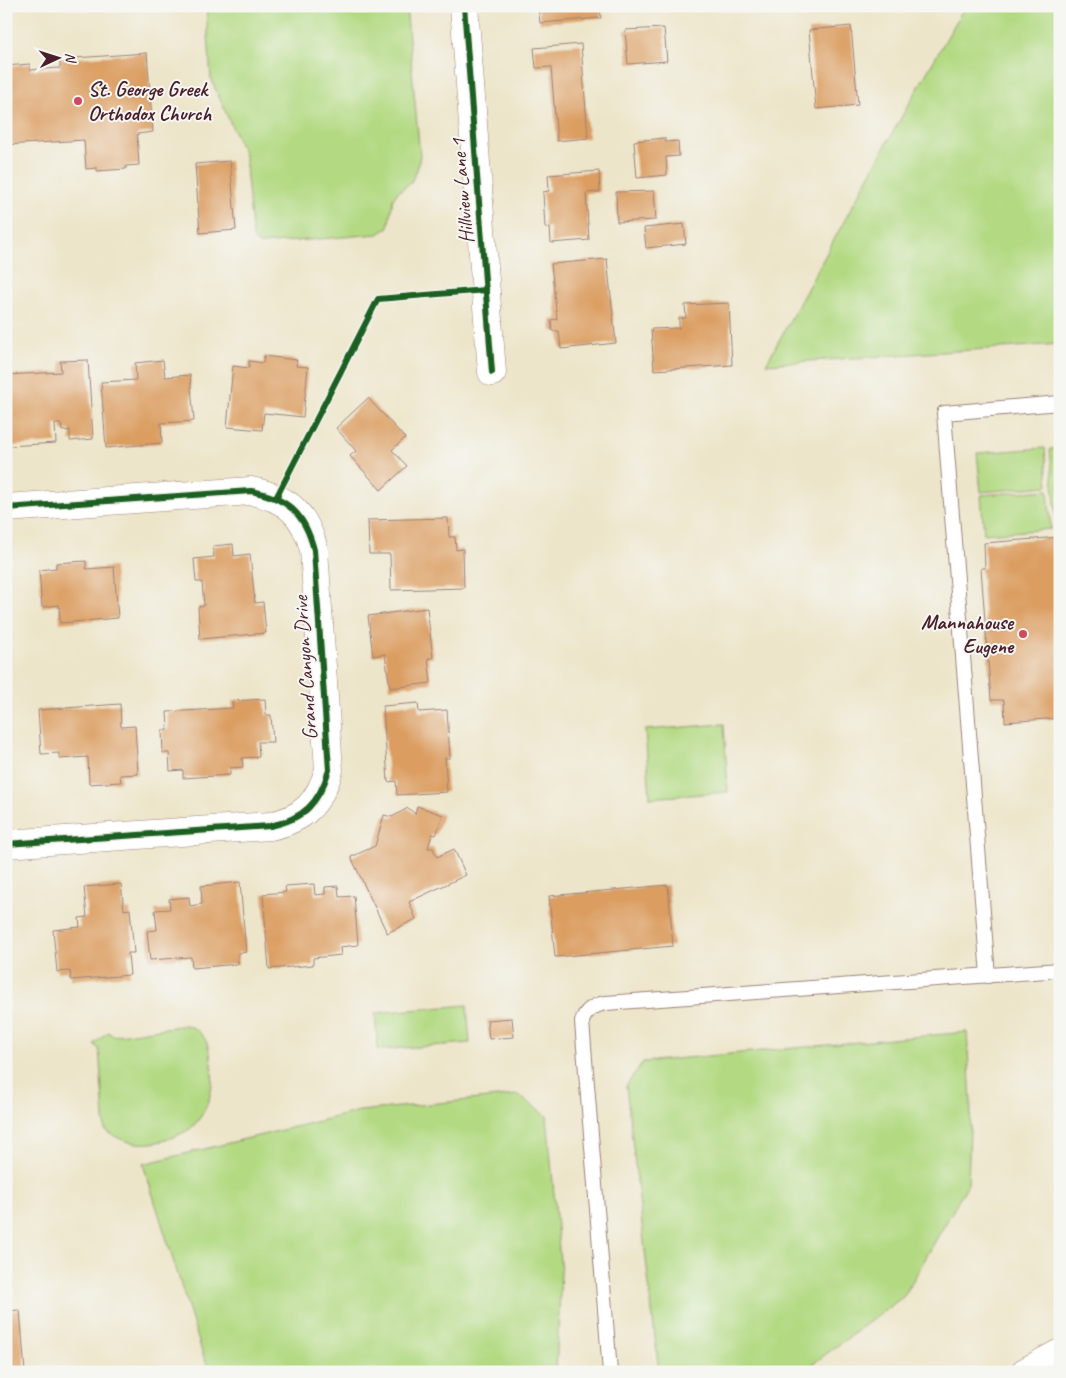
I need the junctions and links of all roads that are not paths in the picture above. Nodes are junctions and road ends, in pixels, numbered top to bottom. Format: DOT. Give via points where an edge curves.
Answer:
graph roads {
  1 [pos="464,6"];
  2 [pos="492,372"];
  3 [pos="1060,404"];
  4 [pos="6,508"];
  5 [pos="6,844"];
  6 [pos="1060,970"];
  7 [pos="988,976"];
  8 [pos="1060,1354"];
  9 [pos="610,1372"];
  10 [pos="1025,1372"];
  1 -- 2 [label="street, Hillview Lane 1"];
  3 -- 7 [label="lane" via="944,413"];
  4 -- 5 [label="street, Grand Canyon Drive" via="251,492 266,494 288,505 301,517 314,550 328,770 316,800 288,823"];
  6 -- 7 [label="lane"];
  7 -- 9 [label="lane" via="606,1003 598,1004 584,1014 582,1022"];
  8 -- 10 [label="street"];
}
